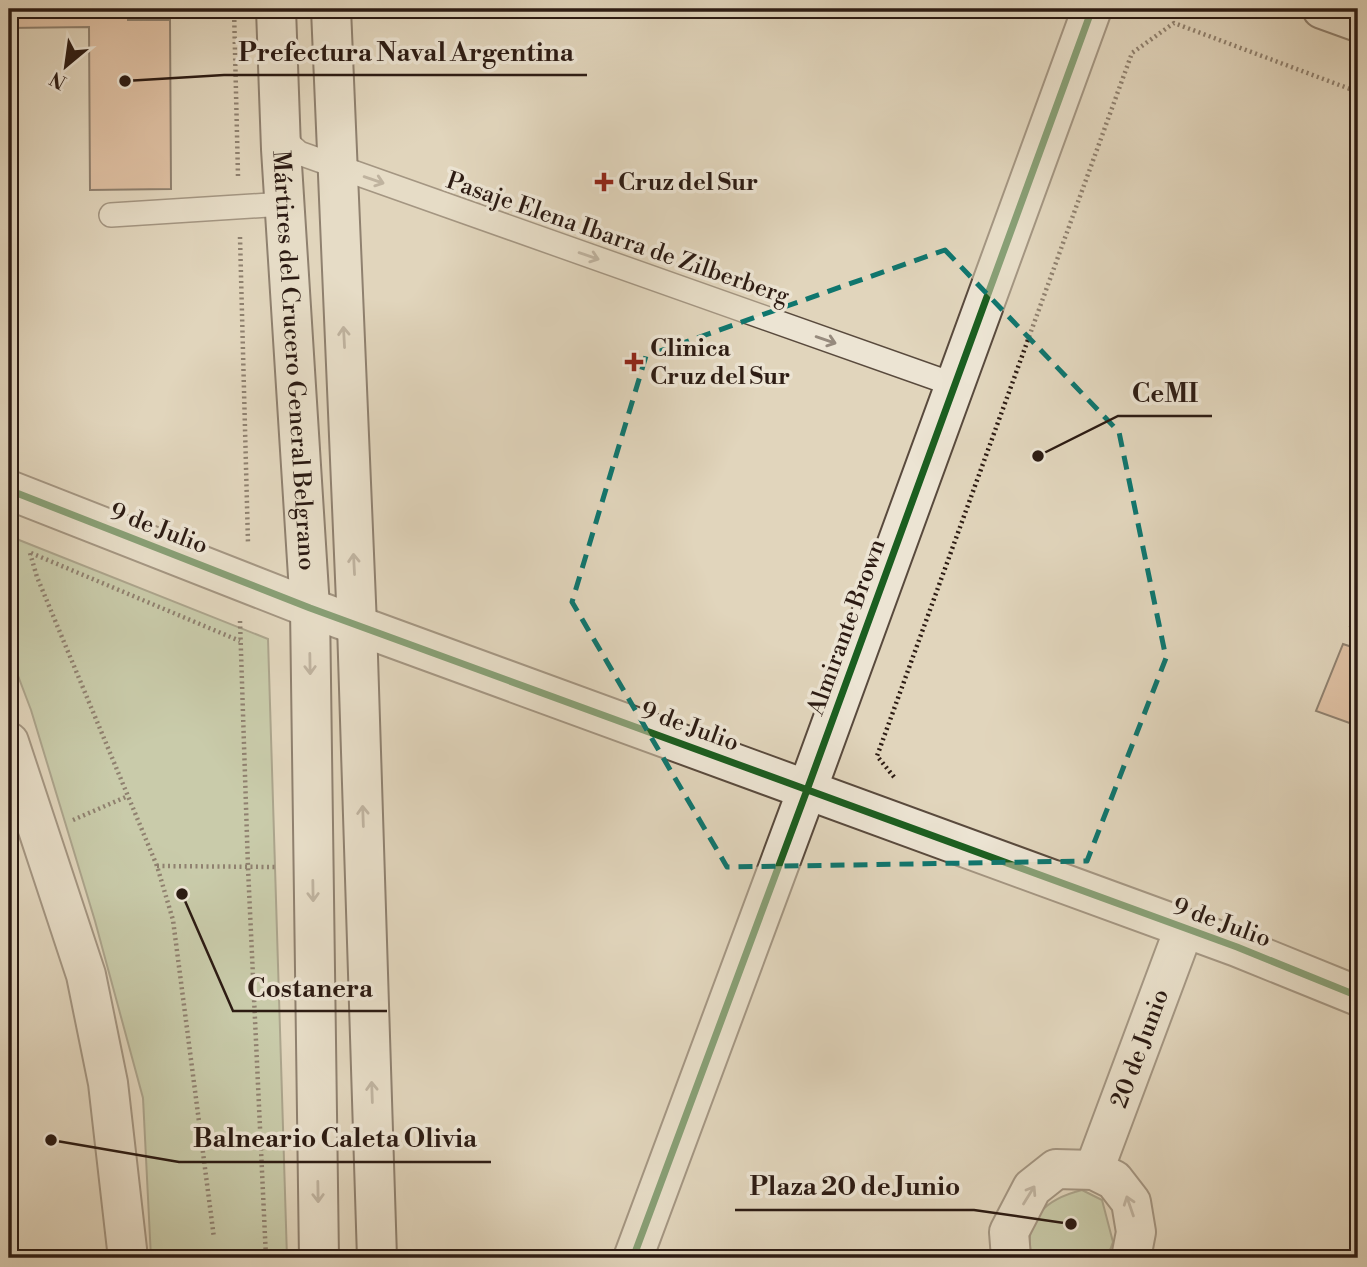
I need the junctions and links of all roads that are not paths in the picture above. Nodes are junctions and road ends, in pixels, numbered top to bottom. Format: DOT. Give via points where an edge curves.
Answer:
graph roads {
  1 [pos="276,9"];
  2 [pos="331,9"];
  3 [pos="1092,9"];
  4 [pos="1322,9"];
  5 [pos="1358,22"];
  6 [pos="280,122"];
  7 [pos="337,166"];
  8 [pos="284,204"];
  9 [pos="111,215"];
  10 [pos="955,385"];
  11 [pos="298,421"];
  12 [pos="9,490"];
  13 [pos="310,608"];
  14 [pos="352,623"];
  15 [pos="9,742"];
  16 [pos="807,790"];
  17 [pos="1184,929"];
  18 [pos="1358,996"];
  19 [pos="1094,1170"];
  20 [pos="128,1258"];
  21 [pos="319,1258"];
  22 [pos="377,1258"];
  23 [pos="633,1258"];
  24 [pos="1011,1258"];
  25 [pos="1131,1258"];
  1 -- 6 [label="street, Mártires del Crucero General Belgrano"];
  2 -- 7 [label="street, Mártires del Crucero General Belgrano"];
  3 -- 10 [label="street, Almirante Brown"];
  4 -- 5 [label="street"];
  6 -- 7 [label="lane, Pasaje Elena Ibarra de Zilberberg" via="299,153"];
  6 -- 8 [label="street, Mártires del Crucero General Belgrano"];
  7 -- 10 [label="lane, Pasaje Elena Ibarra de Zilberberg, one-way"];
  14 -- 7 [label="street, Mártires del Crucero General Belgrano, one-way"];
  8 -- 9 [label="lane"];
  8 -- 11 [label="street, Mártires del Crucero General Belgrano"];
  10 -- 16 [label="street, Almirante Brown"];
  11 -- 13 [label="street, Mártires del Crucero General Belgrano"];
  11 -- 14 [label="street" via="318,471 321,590"];
  12 -- 13 [label="street, 9 de Julio"];
  13 -- 14 [label="street, 9 de Julio"];
  13 -- 21 [label="street, Mártires del Crucero General Belgrano, one-way"];
  14 -- 16 [label="street, 9 de Julio"];
  22 -- 14 [label="street, Mártires del Crucero General Belgrano, one-way"];
  15 -- 20 [label="street" via="86,975 108,1083"];
  16 -- 17 [label="street, 9 de Julio"];
  16 -- 23 [label="street, Almirante Brown"];
  17 -- 18 [label="street, 9 de Julio"];
  17 -- 19 [label="street, 20 de Junio"];
  24 -- 19 [label="street, one-way" via="1009,1232 1032,1188 1056,1169"];
  25 -- 19 [label="street, one-way" via="1136,1232 1131,1202 1114,1180"];
}
